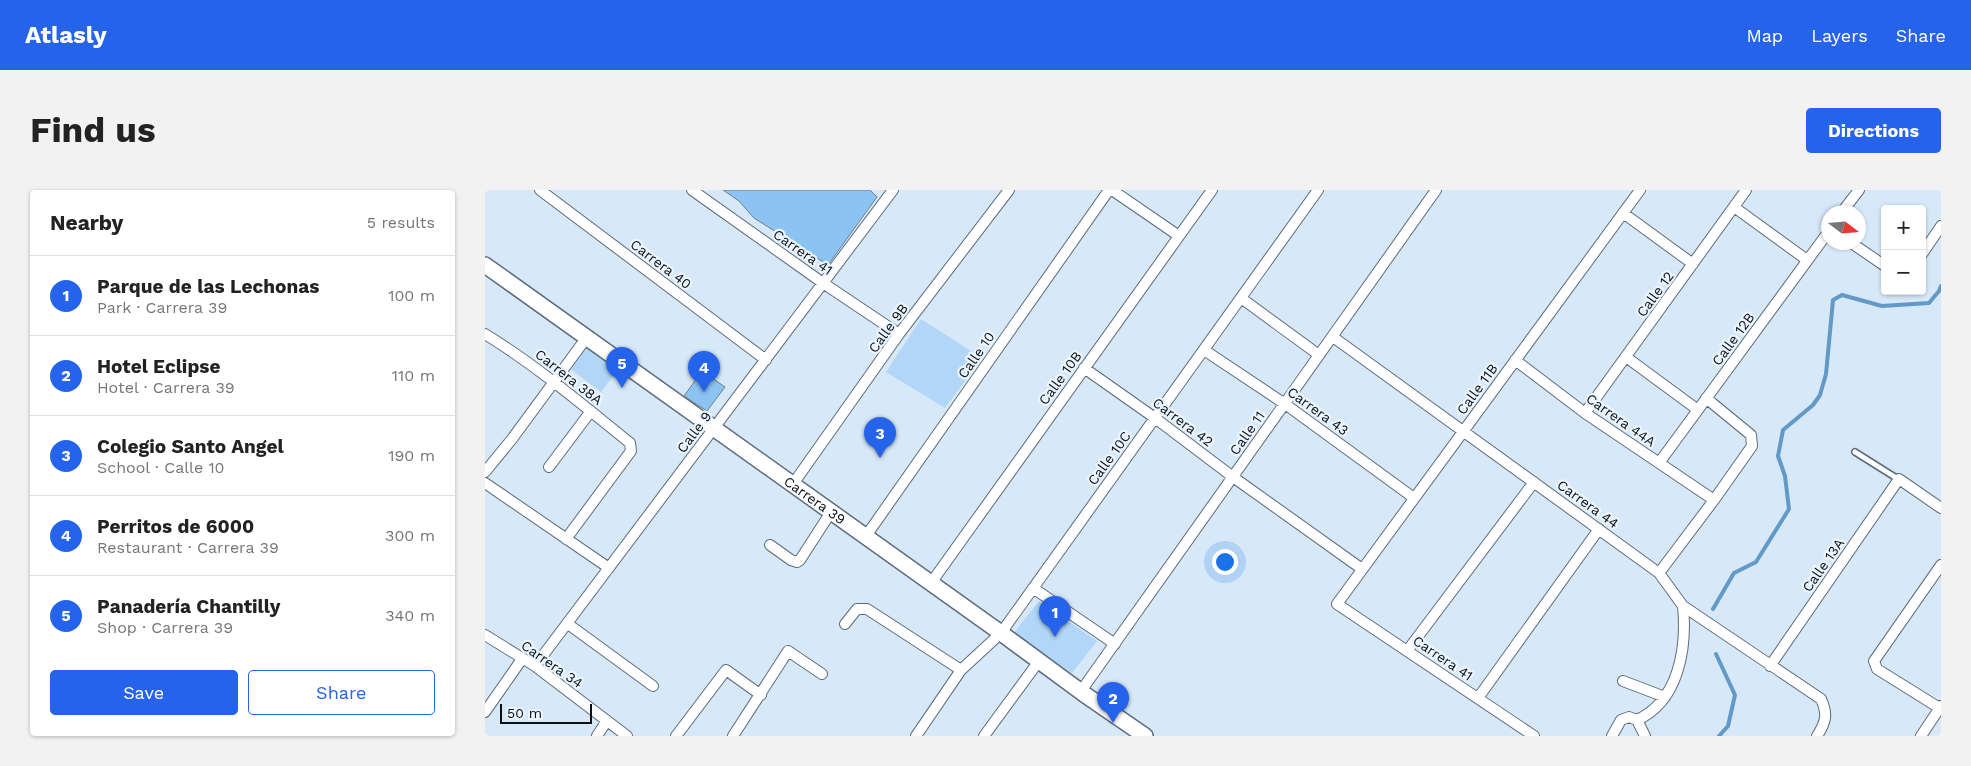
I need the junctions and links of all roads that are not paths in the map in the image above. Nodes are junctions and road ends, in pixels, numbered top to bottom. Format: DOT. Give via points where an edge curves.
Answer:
graph roads {
  1 [pos="540,190"];
  2 [pos="692,190"];
  3 [pos="893,190"];
  4 [pos="1009,190"];
  5 [pos="1110,190"];
  6 [pos="1212,190"];
  7 [pos="1318,190"];
  8 [pos="1436,190"];
  9 [pos="1639,190"];
  10 [pos="1746,190"];
  11 [pos="1859,190"];
  12 [pos="1847,205"];
  13 [pos="1734,207"];
  14 [pos="1623,213"];
  15 [pos="1941,226"];
  16 [pos="1179,236"];
  17 [pos="1821,242"];
  18 [pos="1862,250"];
  19 [pos="1925,250"];
  20 [pos="1807,260"];
  21 [pos="1881,263"];
  22 [pos="1693,264"];
  23 [pos="485,265"];
  24 [pos="823,283"];
  25 [pos="1241,298"];
  26 [pos="485,334"];
  27 [pos="899,334"];
  28 [pos="587,337"];
  29 [pos="1333,337"];
  30 [pos="1204,350"];
  31 [pos="1319,355"];
  32 [pos="1626,357"];
  33 [pos="766,360"];
  34 [pos="1515,360"];
  35 [pos="1084,368"];
  36 [pos="555,382"];
  37 [pos="1706,398"];
  38 [pos="1285,404"];
  39 [pos="1698,410"];
  40 [pos="591,411"];
  41 [pos="1585,414"];
  42 [pos="1155,418"];
  43 [pos="714,428"];
  44 [pos="1463,432"];
  45 [pos="1855,452"];
  46 [pos="1659,463"];
  47 [pos="549,467"];
  48 [pos="485,472"];
  49 [pos="1233,477"];
  50 [pos="1899,479"];
  51 [pos="1534,482"];
  52 [pos="485,483"];
  53 [pos="793,484"];
  54 [pos="1414,498"];
  55 [pos="1714,500"];
  56 [pos="1941,508"];
  57 [pos="831,512"];
  58 [pos="1599,529"];
  59 [pos="866,536"];
  60 [pos="566,539"];
  61 [pos="770,545"];
  62 [pos="1941,564"];
  63 [pos="609,568"];
  64 [pos="1362,570"];
  65 [pos="1659,573"];
  66 [pos="931,583"];
  67 [pos="1033,588"];
  68 [pos="1337,604"];
  69 [pos="1683,606"];
  70 [pos="568,624"];
  71 [pos="845,624"];
  72 [pos="1001,632"];
  73 [pos="485,634"];
  74 [pos="1115,644"];
  75 [pos="1407,651"];
  76 [pos="522,659"];
  77 [pos="1039,661"];
  78 [pos="535,666"];
  79 [pos="1770,666"];
  80 [pos="961,670"];
  81 [pos="822,674"];
  82 [pos="1623,681"];
  83 [pos="653,686"];
  84 [pos="1081,691"];
  85 [pos="761,695"];
  86 [pos="1665,697"];
  87 [pos="1478,698"];
  88 [pos="1941,708"];
  89 [pos="485,712"];
  90 [pos="1637,720"];
  91 [pos="607,722"];
  92 [pos="597,736"];
  93 [pos="627,736"];
  94 [pos="676,736"];
  95 [pos="733,736"];
  96 [pos="916,736"];
  97 [pos="983,736"];
  98 [pos="1145,736"];
  99 [pos="1534,736"];
  100 [pos="1611,736"];
  101 [pos="1645,736"];
  102 [pos="1817,736"];
  103 [pos="1921,736"];
  1 -- 33 [label="street, Carrera 40"];
  2 -- 24 [label="street, Carrera 41"];
  3 -- 24 [label="street, Calle 9"];
  4 -- 27 [label="street, Calle 9B"];
  5 -- 16 [label="street"];
  5 -- 59 [label="street, Calle 10"];
  6 -- 16 [label="street, Calle 10B"];
  7 -- 25 [label="street, Calle 10C"];
  8 -- 29 [label="street, Calle 11"];
  9 -- 14 [label="street, Calle 11B"];
  10 -- 13 [label="street, Calle 12"];
  11 -- 12 [label="street"];
  13 -- 20 [label="street"];
  13 -- 22 [label="street, Calle 12"];
  14 -- 22 [label="street"];
  14 -- 34 [label="street, Calle 11B"];
  15 -- 19 [label="street"];
  16 -- 35 [label="street, Calle 10B"];
  17 -- 20 [label="street, Calle 12B"];
  18 -- 21 [label="street"];
  20 -- 37 [label="street, Calle 12B"];
  22 -- 32 [label="street, Calle 12"];
  23 -- 28 [label="street, Carrera 39"];
  24 -- 27 [label="street, Carrera 41"];
  24 -- 33 [label="street, Calle 9"];
  25 -- 30 [label="street, Calle 10C"];
  25 -- 31 [label="street"];
  26 -- 36 [label="street, Carrera 38A"];
  27 -- 53 [label="street, Calle 9B"];
  28 -- 36 [label="street"];
  28 -- 43 [label="street, Carrera 39"];
  29 -- 31 [label="street, Calle 11"];
  29 -- 44 [label="street, Carrera 44"];
  30 -- 38 [label="street, Carrera 43"];
  30 -- 42 [label="street, Calle 10C"];
  31 -- 38 [label="street, Calle 11"];
  32 -- 39 [label="street"];
  32 -- 41 [label="street, Calle 12"];
  33 -- 43 [label="street, Calle 9"];
  34 -- 41 [label="street, Carrera 44A"];
  34 -- 44 [label="street, Calle 11B"];
  35 -- 42 [label="street, Carrera 42"];
  35 -- 66 [label="street, Calle 10B"];
  36 -- 40 [label="street, Carrera 38A"];
  36 -- 48 [label="street"];
  37 -- 39 [label="street, Calle 12B"];
  37 -- 55 [label="street" via="1751,436 1752,446"];
  38 -- 49 [label="street, Calle 11"];
  38 -- 54 [label="street, Carrera 43"];
  39 -- 46 [label="street, Calle 12B"];
  40 -- 47 [label="street"];
  40 -- 60 [label="street, Carrera 38A" via="632,446"];
  41 -- 46 [label="street, Carrera 44A"];
  42 -- 49 [label="street, Carrera 42"];
  42 -- 67 [label="street, Calle 10C"];
  43 -- 53 [label="street, Carrera 39"];
  43 -- 63 [label="street, Calle 9"];
  44 -- 51 [label="street, Carrera 44"];
  44 -- 54 [label="street, Calle 11B"];
  45 -- 50 [label="lane"];
  46 -- 55 [label="street, Carrera 44A"];
  49 -- 64 [label="street, Carrera 42"];
  49 -- 74 [label="street, Calle 11"];
  50 -- 56 [label="street"];
  50 -- 79 [label="street, Calle 13A"];
  51 -- 58 [label="street, Carrera 44"];
  51 -- 75 [label="street"];
  52 -- 60 [label="street"];
  53 -- 57 [label="street, Carrera 39"];
  54 -- 64 [label="street, Calle 11B"];
  55 -- 65 [label="street"];
  57 -- 59 [label="street, Carrera 39"];
  57 -- 61 [label="street" via="797,562"];
  58 -- 65 [label="street, Carrera 44"];
  58 -- 87 [label="street"];
  59 -- 66 [label="street, Carrera 39"];
  60 -- 63 [label="street"];
  62 -- 88 [label="street" via="1874,661 1877,669"];
  63 -- 70 [label="street, Calle 9"];
  64 -- 68 [label="street, Calle 11B"];
  65 -- 69 [label="street, Carrera 44"];
  66 -- 72 [label="street, Carrera 39"];
  67 -- 72 [label="street, Calle 10C"];
  67 -- 74 [label="street"];
  68 -- 75 [label="street, Carrera 41"];
  69 -- 79 [label="street, Carrera 44"];
  69 -- 86 [label="street" via="1681,660"];
  70 -- 78 [label="street, Calle 9"];
  70 -- 83 [label="street"];
  71 -- 80 [label="street" via="857,609 867,609"];
  72 -- 77 [label="street, Carrera 39"];
  72 -- 80 [label="street, Calle 10C"];
  73 -- 76 [label="street, Carrera 34"];
  74 -- 84 [label="street, Calle 11"];
  75 -- 87 [label="street, Carrera 41"];
  76 -- 78 [label="street, Carrera 34"];
  76 -- 89 [label="street"];
  77 -- 84 [label="street, Carrera 39"];
  77 -- 97 [label="street"];
  78 -- 91 [label="street, Carrera 34"];
  79 -- 102 [label="street, Carrera 44" via="1821,699 1826,710 1825,724"];
  80 -- 96 [label="street, Calle 10C"];
  81 -- 85 [label="street" via="788,650"];
  82 -- 86 [label="street"];
  84 -- 98 [label="street, Carrera 39"];
  85 -- 94 [label="street" via="726,670"];
  85 -- 95 [label="street"];
  86 -- 90 [label="street" via="1656,709"];
  87 -- 99 [label="street, Carrera 41"];
  88 -- 103 [label="street"];
  90 -- 100 [label="street" via="1623,718"];
  90 -- 101 [label="street"];
  91 -- 92 [label="street"];
  91 -- 93 [label="street, Carrera 34"];
}
